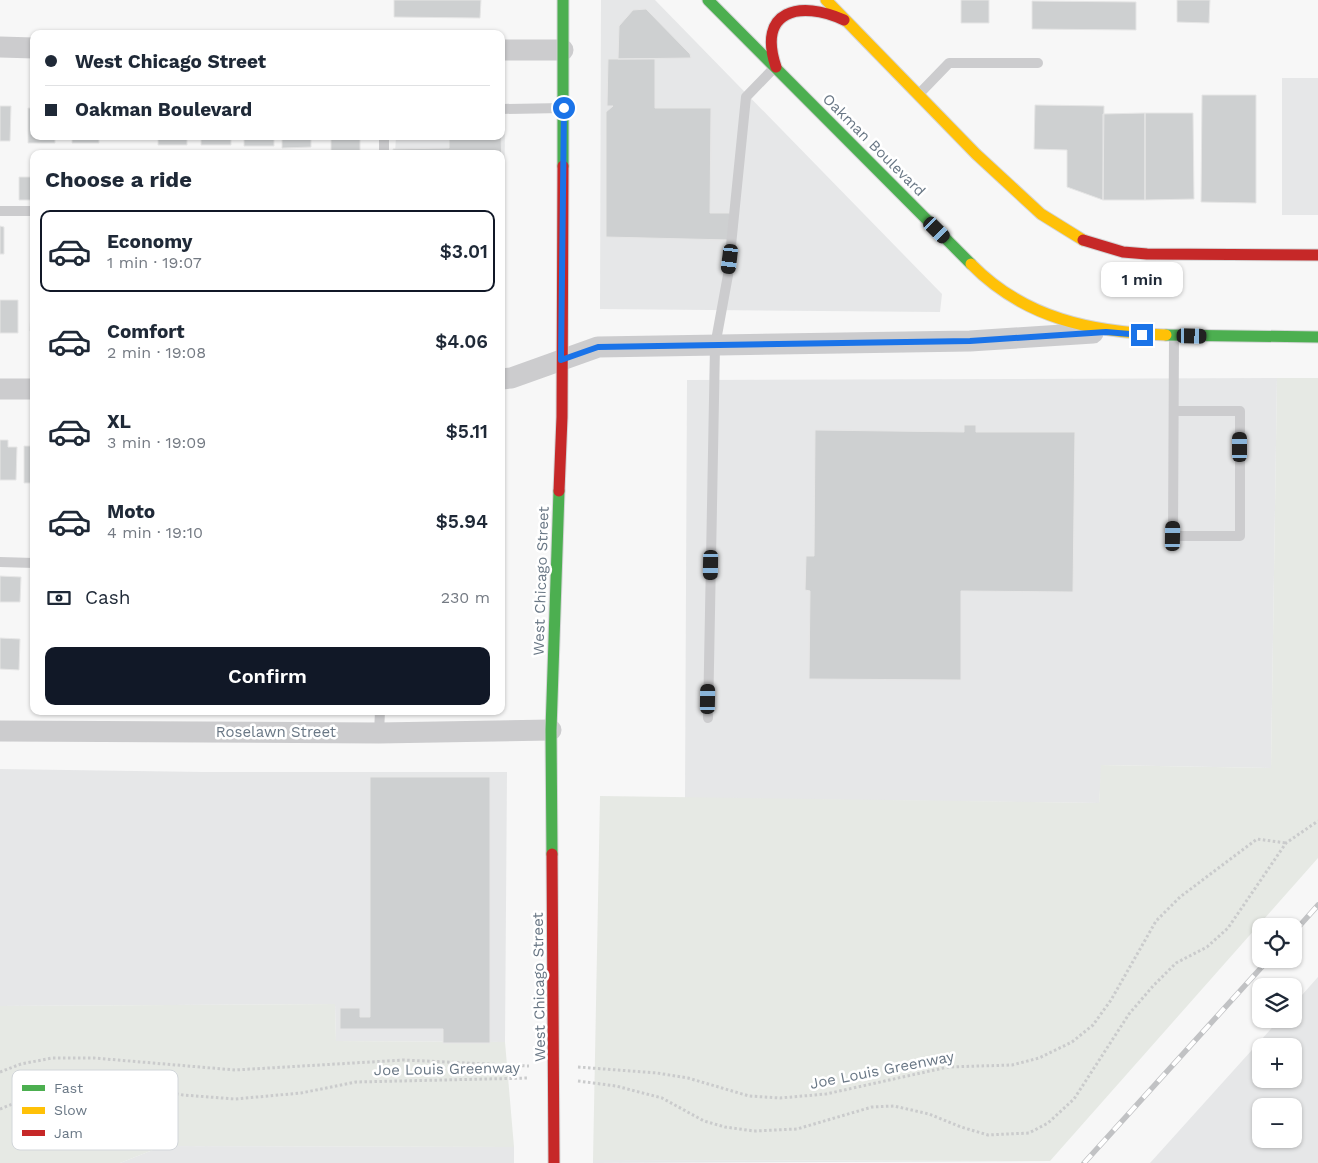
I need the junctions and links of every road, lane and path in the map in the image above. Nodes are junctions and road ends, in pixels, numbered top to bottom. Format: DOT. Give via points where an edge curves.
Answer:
graph roads {
  1 [pos="563,0"];
  2 [pos="708,0"];
  3 [pos="826,0"];
  4 [pos="844,20"];
  5 [pos="0,48"];
  6 [pos="30,48"];
  7 [pos="505,50"];
  8 [pos="563,50"];
  9 [pos="1038,63"];
  10 [pos="776,67"];
  11 [pos="918,94"];
  12 [pos="564,108"];
  13 [pos="505,109"];
  14 [pos="0,211"];
  15 [pos="30,211"];
  16 [pos="1318,255"];
  17 [pos="1106,332"];
  18 [pos="1174,335"];
  19 [pos="1318,337"];
  20 [pos="715,346"];
  21 [pos="561,360"];
  22 [pos="505,379"];
  23 [pos="0,389"];
  24 [pos="30,389"];
  25 [pos="1175,411"];
  26 [pos="0,562"];
  27 [pos="30,562"];
  28 [pos="380,715"];
  29 [pos="708,718"];
  30 [pos="551,730"];
  31 [pos="0,731"];
  32 [pos="380,733"];
  33 [pos="1318,822"];
  34 [pos="1286,843"];
  35 [pos="0,1072"];
  36 [pos="554,1073"];
  37 [pos="178,1094"];
  38 [pos="12,1104"];
  39 [pos="0,1109"];
  40 [pos="554,1163"];
  1 -- 8 [label="street, West Chicago Street"];
  2 -- 10 [label="street, Oakman Boulevard"];
  3 -- 4 [label="street"];
  4 -- 10 [label="street" via="818,10 804,9 781,17 773,27 770,40"];
  4 -- 11 [label="street"];
  5 -- 6 [label="street"];
  7 -- 8 [label="street"];
  8 -- 12 [label="street, West Chicago Street"];
  9 -- 11 [label="lane" via="949,63"];
  10 -- 17 [label="street, Oakman Boulevard" via="991,282 1049,316"];
  10 -- 20 [label="lane" via="746,97 728,275"];
  11 -- 16 [label="street" via="1041,214 1077,238 1123,252 1147,254"];
  12 -- 13 [label="lane"];
  12 -- 21 [label="street, West Chicago Street"];
  14 -- 15 [label="lane"];
  17 -- 18 [label="street, Oakman Boulevard"];
  17 -- 20 [label="street" via="970,341"];
  18 -- 19 [label="street, Oakman Boulevard"];
  18 -- 25 [label="lane"];
  20 -- 21 [label="street" via="598,347"];
  20 -- 29 [label="lane"];
  21 -- 22 [label="street"];
  21 -- 30 [label="street, West Chicago Street"];
  23 -- 24 [label="street"];
  25 -- 25 [label="lane" via="1173,536 1240,536 1240,411"];
  26 -- 27 [label="lane"];
  28 -- 32 [label="lane"];
  30 -- 32 [label="street, Roselawn Street"];
  30 -- 36 [label="street, West Chicago Street"];
  31 -- 32 [label="street, Roselawn Street"];
  33 -- 34 [label="path, Joe Louis Greenway"];
  34 -- 36 [label="path, Joe Louis Greenway" via="1257,839 1180,897 1156,921 1093,1025 1072,1042 1039,1058 1012,1065 948,1067 826,1094 780,1098 732,1092 688,1078 658,1073"];
  34 -- 36 [label="path, Joe Louis Greenway" via="1228,928 1207,946 1176,964 1153,986 1129,1014 1074,1099 1048,1123 1029,1133 988,1135 929,1114 894,1106 872,1107 798,1128 754,1131 704,1120 662,1098"];
  35 -- 36 [label="path, Joe Louis Greenway" via="52,1058 94,1058 234,1070 404,1060"];
  36 -- 37 [label="path, Joe Louis Greenway" via="356,1082 301,1094 235,1098"];
  36 -- 40 [label="street, West Chicago Street"];
  38 -- 39 [label="path, Joe Louis Greenway"];
}
